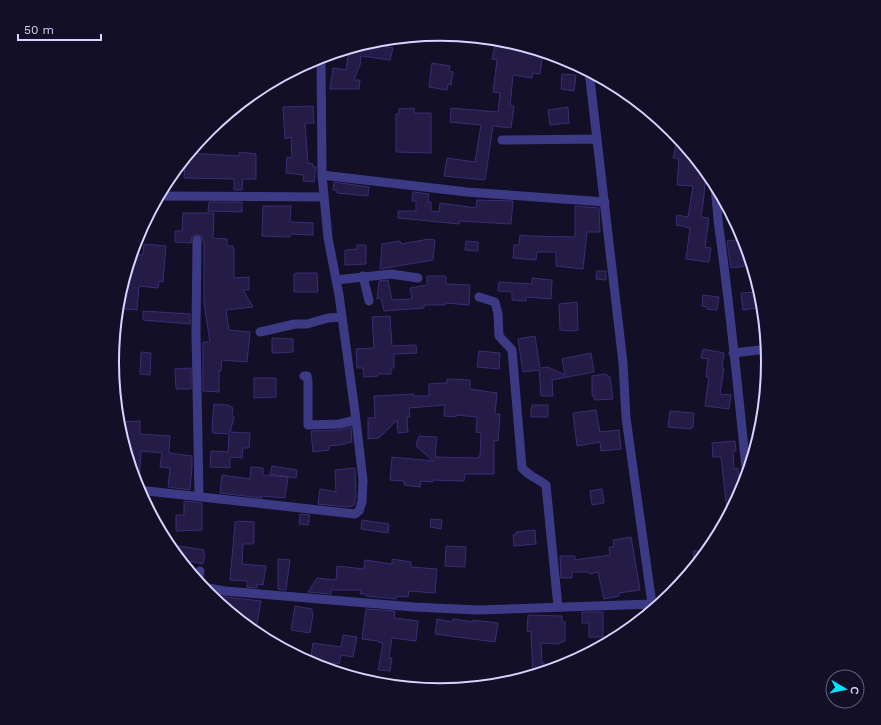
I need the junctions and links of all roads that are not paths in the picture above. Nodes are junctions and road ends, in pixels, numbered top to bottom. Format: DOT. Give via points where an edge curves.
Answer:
graph roads {
  1 [pos="321,64"];
  2 [pos="590,78"];
  3 [pos="598,139"];
  4 [pos="502,140"];
  5 [pos="322,175"];
  6 [pos="166,196"];
  7 [pos="324,197"];
  8 [pos="716,198"];
  9 [pos="605,202"];
  10 [pos="197,240"];
  11 [pos="363,276"];
  12 [pos="418,278"];
  13 [pos="336,280"];
  14 [pos="479,297"];
  15 [pos="369,301"];
  16 [pos="342,317"];
  17 [pos="260,332"];
  18 [pos="761,350"];
  19 [pos="733,353"];
  20 [pos="304,376"];
  21 [pos="356,420"];
  22 [pos="747,459"];
  23 [pos="145,491"];
  24 [pos="199,496"];
  25 [pos="200,571"];
  26 [pos="199,574"];
  27 [pos="212,589"];
  28 [pos="653,604"];
  29 [pos="558,607"];
  30 [pos="649,607"];
  1 -- 5 [label="street"];
  2 -- 3 [label="street"];
  3 -- 4 [label="street"];
  3 -- 9 [label="street"];
  5 -- 7 [label="street"];
  5 -- 9 [label="street" via="467,192"];
  6 -- 7 [label="street"];
  7 -- 13 [label="street"];
  8 -- 19 [label="street"];
  9 -- 28 [label="street" via="623,363 626,418"];
  10 -- 24 [label="street"];
  11 -- 12 [label="street" via="391,274"];
  11 -- 13 [label="street"];
  11 -- 15 [label="street"];
  13 -- 16 [label="street"];
  14 -- 29 [label="street" via="495,302 499,336 512,350 522,468 528,476 539,479 546,485"];
  16 -- 17 [label="street"];
  16 -- 21 [label="street"];
  18 -- 19 [label="street"];
  19 -- 22 [label="street"];
  20 -- 21 [label="street" via="307,376 308,382 308,425 339,424"];
  21 -- 24 [label="street" via="363,480 362,502 355,514"];
  23 -- 24 [label="street"];
  25 -- 26 [label="street"];
  27 -- 29 [label="street" via="421,608 478,610"];
  29 -- 30 [label="street"];
}
